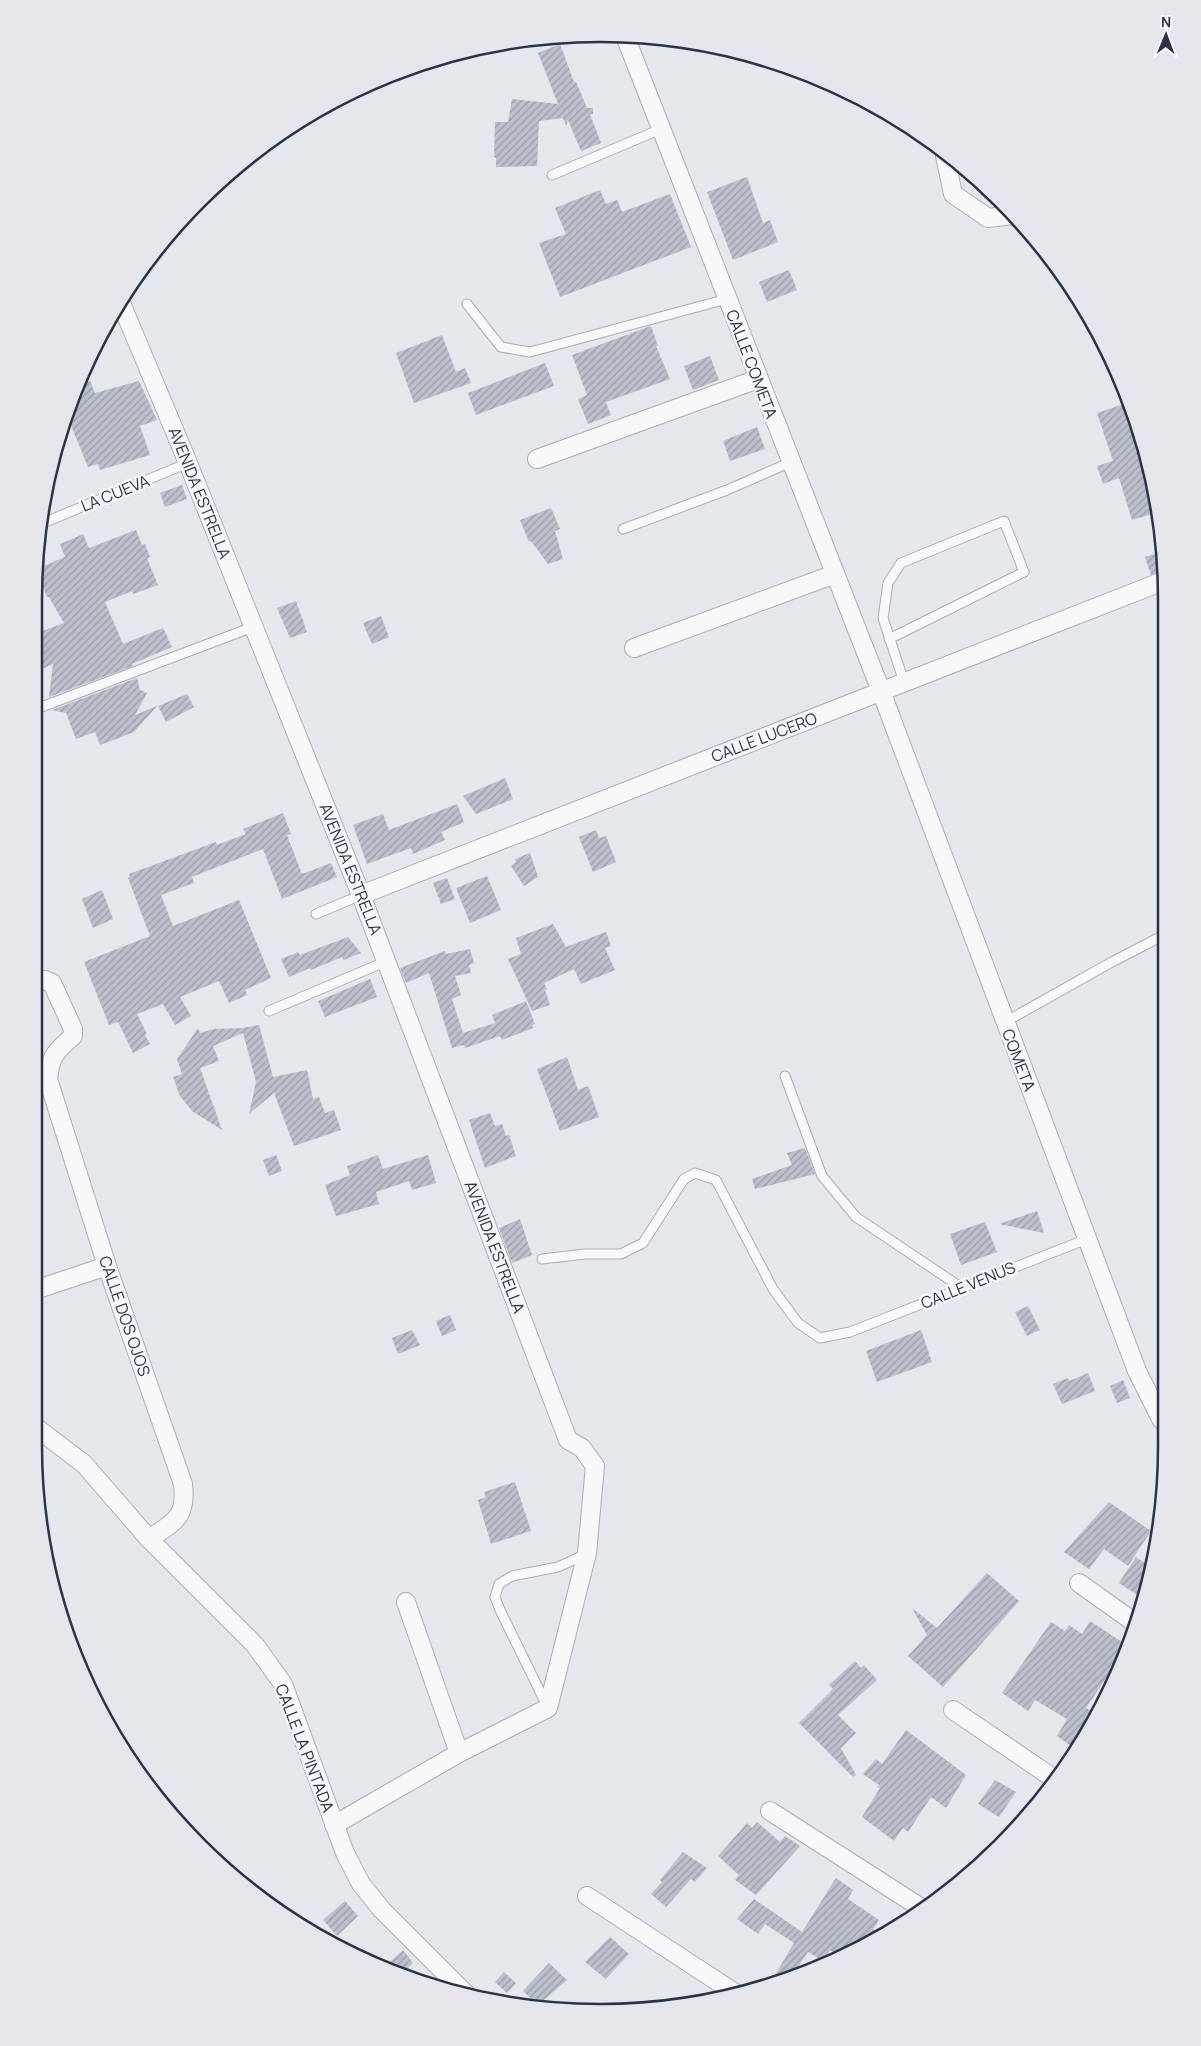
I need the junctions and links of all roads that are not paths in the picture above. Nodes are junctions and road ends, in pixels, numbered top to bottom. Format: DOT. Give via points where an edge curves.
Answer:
graph roads {
  1 [pos="628,44"];
  2 [pos="661,128"];
  3 [pos="948,164"];
  4 [pos="552,175"];
  5 [pos="1004,216"];
  6 [pos="727,299"];
  7 [pos="467,304"];
  8 [pos="124,310"];
  9 [pos="758,379"];
  10 [pos="537,459"];
  11 [pos="791,462"];
  12 [pos="188,463"];
  13 [pos="48,521"];
  14 [pos="623,529"];
  15 [pos="835,574"];
  16 [pos="1158,583"];
  17 [pos="253,627"];
  18 [pos="889,639"];
  19 [pos="634,648"];
  20 [pos="904,682"];
  21 [pos="881,691"];
  22 [pos="42,708"];
  23 [pos="361,895"];
  24 [pos="316,914"];
  25 [pos="1158,938"];
  26 [pos="386,961"];
  27 [pos="42,981"];
  28 [pos="269,1012"];
  29 [pos="1005,1022"];
  30 [pos="785,1076"];
  31 [pos="1087,1238"];
  32 [pos="542,1259"];
  33 [pos="107,1266"];
  34 [pos="42,1288"];
  35 [pos="962,1288"];
  36 [pos="1158,1413"];
  37 [pos="42,1432"];
  38 [pos="149,1539"];
  39 [pos="587,1553"];
  40 [pos="1079,1583"];
  41 [pos="406,1602"];
  42 [pos="1131,1620"];
  43 [pos="548,1708"];
  44 [pos="952,1710"];
  45 [pos="459,1754"];
  46 [pos="1050,1776"];
  47 [pos="770,1811"];
  48 [pos="334,1825"];
  49 [pos="587,1896"];
  50 [pos="917,1905"];
  51 [pos="456,1984"];
  52 [pos="728,1988"];
  1 -- 2 [label="street, CALLE COMETA"];
  2 -- 4 [label="lane"];
  2 -- 6 [label="street, CALLE COMETA"];
  3 -- 5 [label="street" via="953,194 988,218"];
  6 -- 7 [label="lane" via="530,352 501,346"];
  6 -- 9 [label="street, CALLE COMETA"];
  8 -- 12 [label="street, AVENIDA ESTRELLA"];
  9 -- 10 [label="street"];
  9 -- 11 [label="street, CALLE COMETA"];
  11 -- 14 [label="lane"];
  11 -- 15 [label="street, CALLE COMETA"];
  12 -- 13 [label="lane, LA CUEVA"];
  12 -- 17 [label="street, AVENIDA ESTRELLA"];
  15 -- 19 [label="street"];
  15 -- 21 [label="street, CALLE COMETA"];
  16 -- 20 [label="street, CALLE LUCERO"];
  17 -- 22 [label="lane"];
  17 -- 23 [label="street, AVENIDA ESTRELLA"];
  18 -- 18 [label="lane" via="883,618 888,583 901,563 1004,521 1024,572"];
  18 -- 20 [label="lane"];
  20 -- 21 [label="street, CALLE LUCERO"];
  21 -- 23 [label="street, CALLE LUCERO"];
  21 -- 29 [label="street, COMETA"];
  23 -- 24 [label="lane"];
  23 -- 26 [label="street, AVENIDA ESTRELLA"];
  25 -- 29 [label="lane"];
  26 -- 28 [label="lane"];
  26 -- 39 [label="street, AVENIDA ESTRELLA" via="568,1440 582,1448 594,1466"];
  27 -- 33 [label="street, CALLE DOS OJOS" via="52,983 73,1029 73,1036 54,1054 48,1080"];
  29 -- 31 [label="street, COMETA"];
  30 -- 35 [label="lane" via="822,1176 856,1217"];
  31 -- 35 [label="lane, CALLE VENUS"];
  31 -- 36 [label="street, COMETA" via="1137,1371"];
  32 -- 35 [label="lane, CALLE VENUS" via="620,1254 643,1242 684,1179 695,1174 716,1180 773,1289 798,1323 820,1338 850,1332"];
  33 -- 34 [label="street"];
  33 -- 38 [label="street, CALLE DOS OJOS" via="183,1484 185,1499 182,1511 174,1522"];
  37 -- 38 [label="street, CALLE LA PINTADA" via="84,1464"];
  38 -- 48 [label="street, CALLE LA PINTADA" via="255,1645 283,1684"];
  39 -- 43 [label="street"];
  39 -- 43 [label="lane" via="558,1567 512,1576 499,1584 495,1597"];
  40 -- 42 [label="street"];
  41 -- 45 [label="street"];
  43 -- 45 [label="street"];
  44 -- 46 [label="street"];
  45 -- 48 [label="street"];
  47 -- 50 [label="street"];
  48 -- 51 [label="street, CALLE LA PINTADA" via="361,1884 382,1910"];
  49 -- 52 [label="street"];
}
